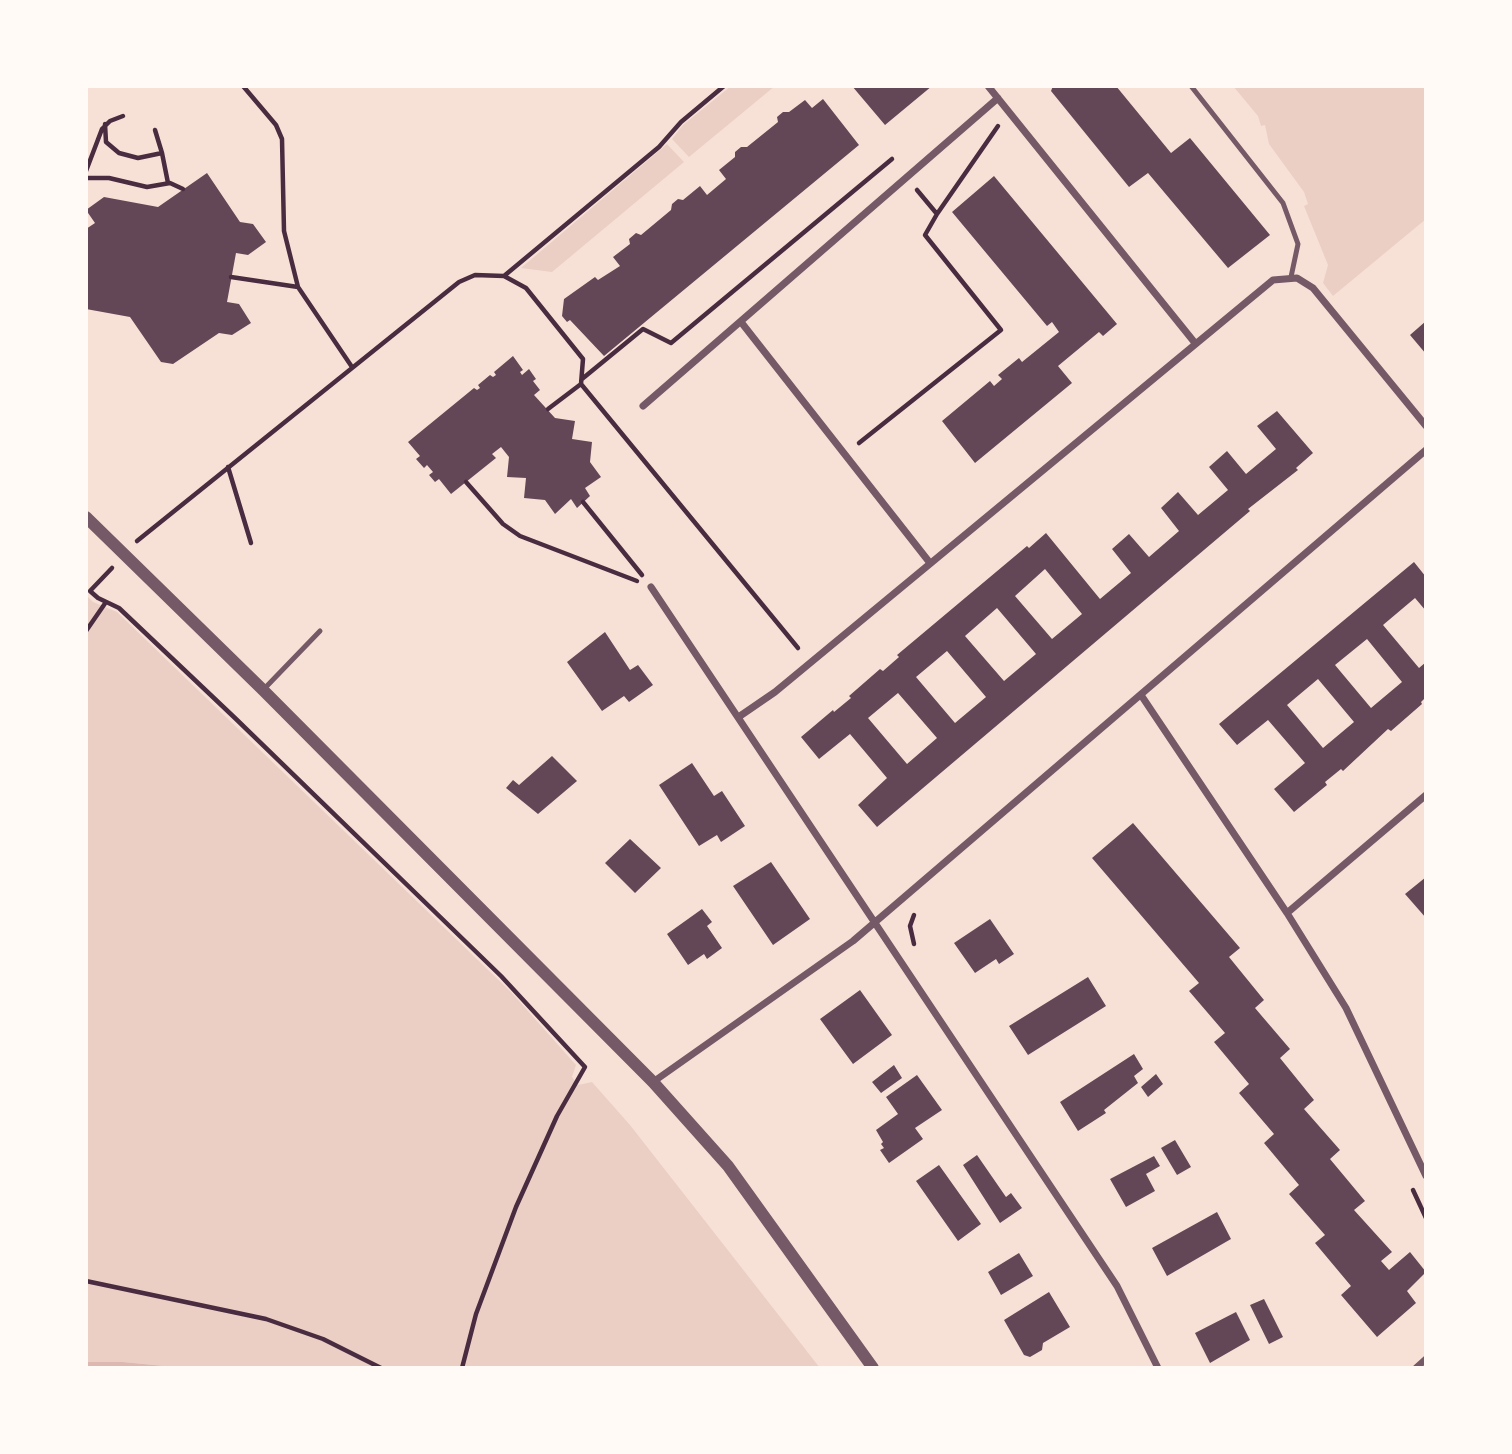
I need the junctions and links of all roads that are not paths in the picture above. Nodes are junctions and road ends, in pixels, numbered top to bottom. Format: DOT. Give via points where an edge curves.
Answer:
graph roads {
  1 [pos="988,86"];
  2 [pos="1191,86"];
  3 [pos="998,98"];
  4 [pos="1291,277"];
  5 [pos="741,321"];
  6 [pos="1195,343"];
  7 [pos="643,406"];
  8 [pos="1426,426"];
  9 [pos="1426,450"];
  10 [pos="86,517"];
  11 [pos="930,563"];
  12 [pos="651,587"];
  13 [pos="320,631"];
  14 [pos="263,690"];
  15 [pos="1141,695"];
  16 [pos="740,716"];
  17 [pos="1426,794"];
  18 [pos="1287,913"];
  19 [pos="875,922"];
  20 [pos="653,1082"];
  21 [pos="1426,1176"];
  22 [pos="1426,1359"];
  23 [pos="873,1368"];
  24 [pos="1158,1368"];
  25 [pos="1416,1368"];
  1 -- 3 [label="street"];
  2 -- 4 [label="lane" via="1283,203 1298,244"];
  3 -- 5 [label="street"];
  3 -- 6 [label="street"];
  4 -- 6 [label="street" via="1265,284"];
  4 -- 8 [label="street" via="1313,288"];
  5 -- 7 [label="street"];
  5 -- 11 [label="street"];
  6 -- 11 [label="street"];
  9 -- 15 [label="street"];
  10 -- 14 [label="street"];
  11 -- 16 [label="street"];
  12 -- 16 [label="street"];
  13 -- 14 [label="lane"];
  14 -- 20 [label="street"];
  15 -- 18 [label="street"];
  15 -- 19 [label="street"];
  16 -- 19 [label="street"];
  17 -- 18 [label="street"];
  18 -- 21 [label="street" via="1358,1030"];
  19 -- 20 [label="street"];
  19 -- 24 [label="street" via="1123,1295"];
  20 -- 23 [label="street" via="728,1166"];
  22 -- 25 [label="street"];
}
